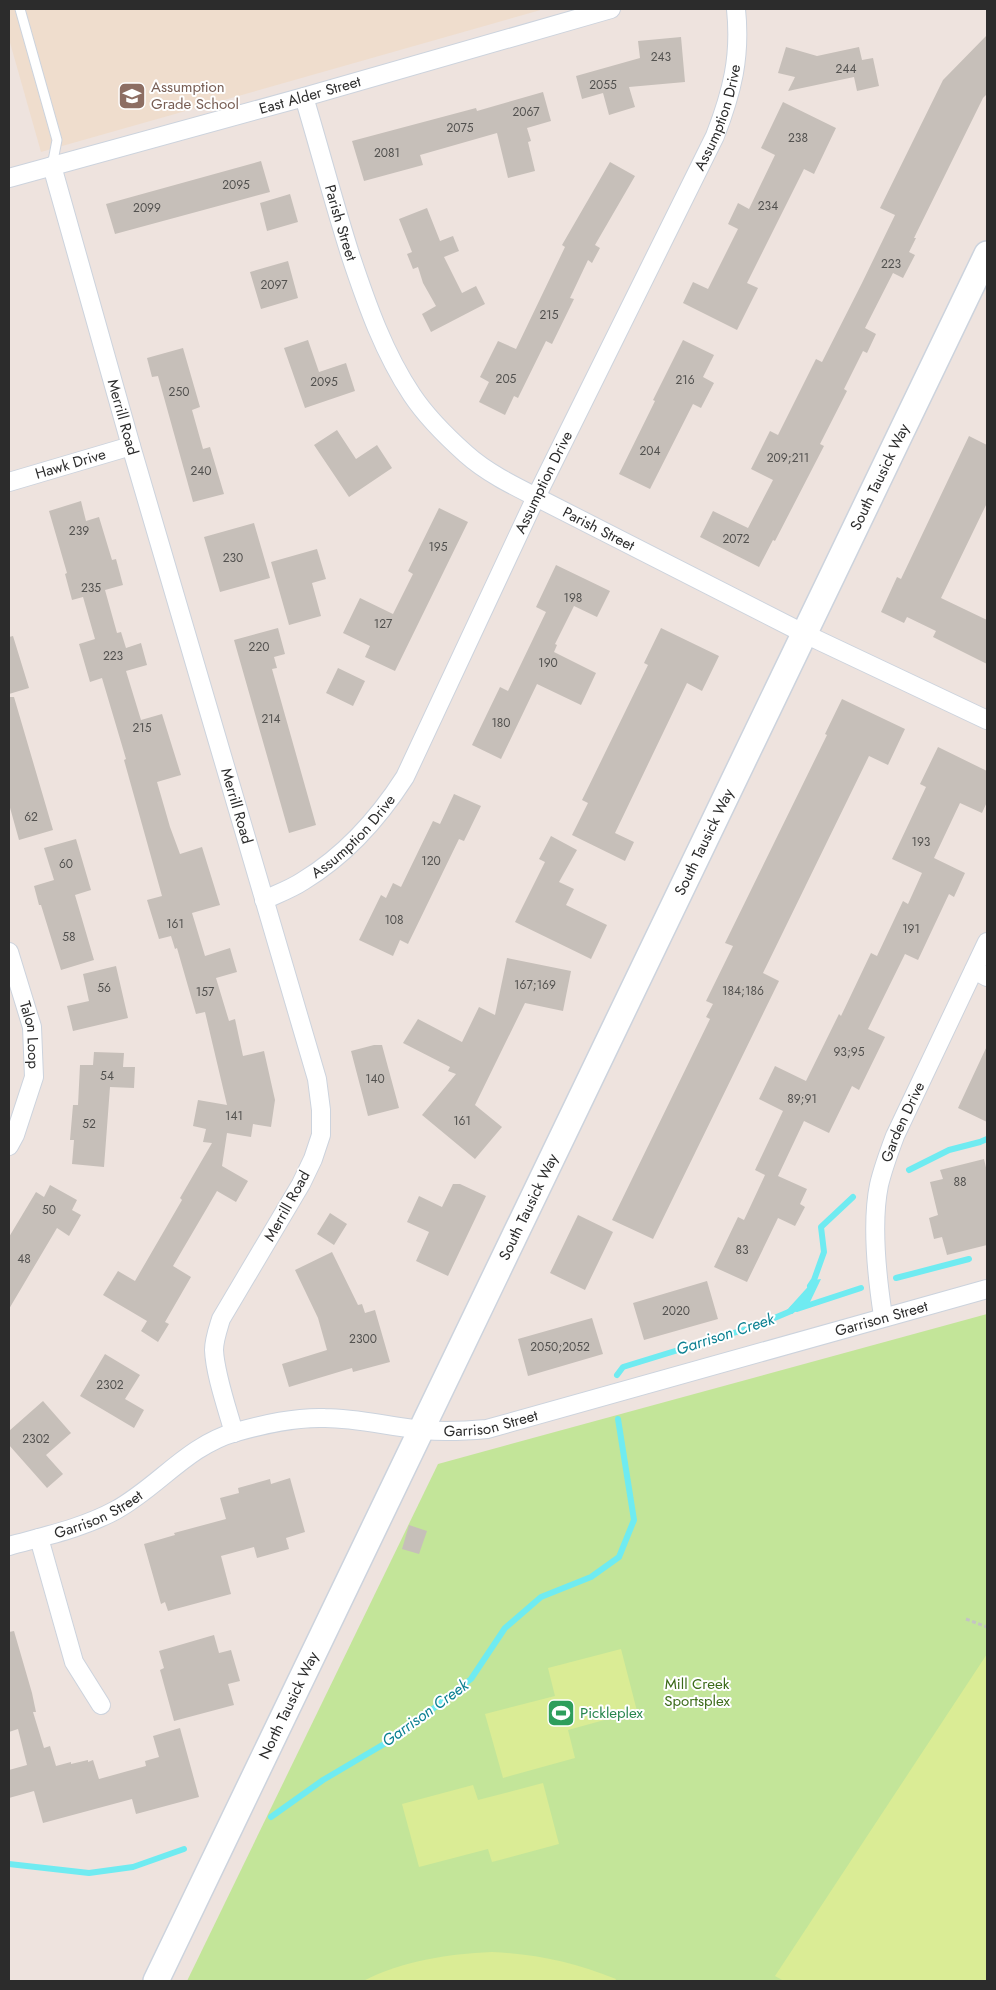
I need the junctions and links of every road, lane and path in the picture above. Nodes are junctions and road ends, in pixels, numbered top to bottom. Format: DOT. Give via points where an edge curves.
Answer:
graph roads {
  1 [pos="20,9"];
  2 [pos="611,9"];
  3 [pos="736,9"];
  4 [pos="304,97"];
  5 [pos="52,166"];
  6 [pos="9,178"];
  7 [pos="987,254"];
  8 [pos="131,446"];
  9 [pos="9,482"];
  10 [pos="536,498"];
  11 [pos="805,634"];
  12 [pos="987,720"];
  13 [pos="264,900"];
  14 [pos="987,942"];
  15 [pos="9,952"];
  16 [pos="980,974"];
  17 [pos="9,1146"];
  18 [pos="987,1289"];
  19 [pos="884,1316"];
  20 [pos="422,1430"];
  21 [pos="234,1433"];
  22 [pos="40,1538"];
  23 [pos="9,1546"];
  24 [pos="966,1619"];
  25 [pos="987,1627"];
  26 [pos="101,1705"];
  27 [pos="156,1981"];
  1 -- 5 [label="lane" via="57,140"];
  2 -- 4 [label="street, East Alder Street"];
  3 -- 10 [label="street, Assumption Drive" via="736,63 729,98 715,136"];
  4 -- 5 [label="street, East Alder Street"];
  4 -- 10 [label="street, Parish Street" via="359,282 392,363 413,397 467,455"];
  5 -- 6 [label="street, East Alder Street"];
  5 -- 8 [label="street, Merrill Road"];
  7 -- 11 [label="main road, South Tausick Way"];
  8 -- 9 [label="street, Hawk Drive"];
  8 -- 13 [label="street, Merrill Road"];
  10 -- 11 [label="street, Parish Street"];
  10 -- 13 [label="street, Assumption Drive" via="406,777 386,807 363,834 334,859 302,881"];
  11 -- 12 [label="street, Parish Street"];
  11 -- 20 [label="main road, South Tausick Way"];
  13 -- 21 [label="street, Merrill Road" via="317,1079 321,1134 300,1184 221,1319 214,1349"];
  14 -- 16 [label="street, Garden Drive"];
  15 -- 17 [label="street, Talon Loop" via="32,1027 34,1076"];
  16 -- 19 [label="street, Garden Drive" via="894,1136 879,1186 876,1254"];
  18 -- 19 [label="street, Garrison Street"];
  19 -- 20 [label="street, Garrison Street" via="487,1429 456,1432"];
  20 -- 21 [label="street, Garrison Street" via="324,1418 285,1420"];
  20 -- 27 [label="main road, North Tausick Way"];
  21 -- 22 [label="street, Garrison Street" via="209,1443 116,1510"];
  22 -- 23 [label="street, Garrison Street"];
  22 -- 26 [label="street" via="74,1662"];
  24 -- 25 [label="path"];
}
